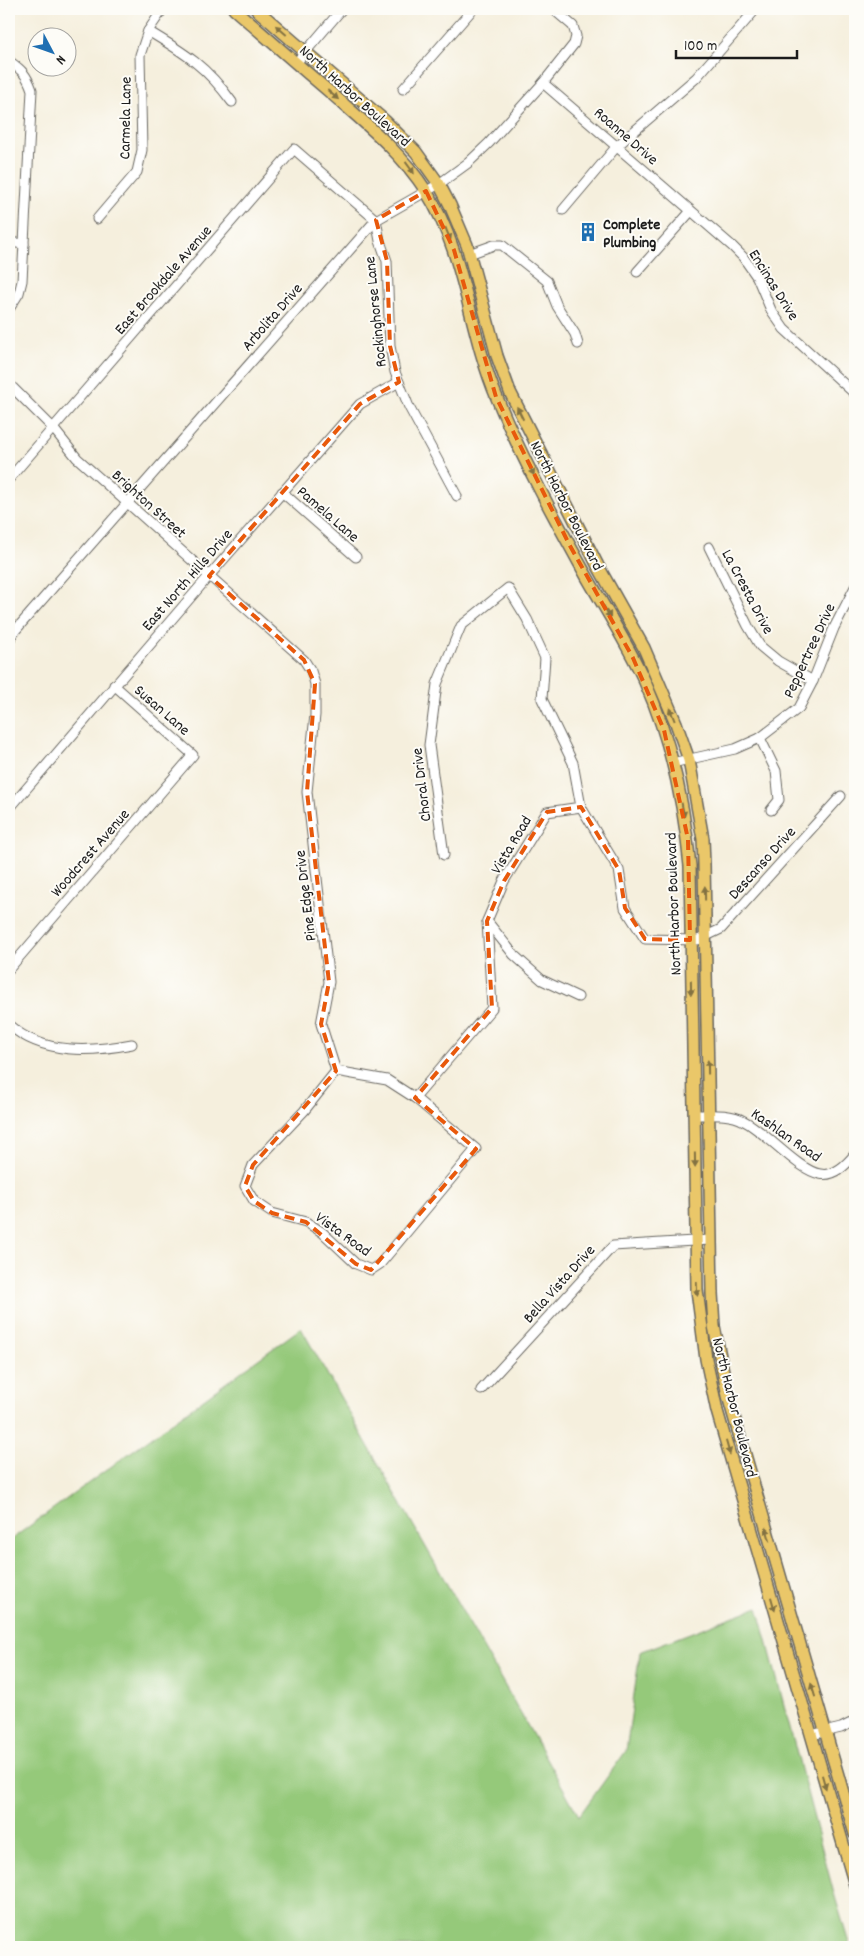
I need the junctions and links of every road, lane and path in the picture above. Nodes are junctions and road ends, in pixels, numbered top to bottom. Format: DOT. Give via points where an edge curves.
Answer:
graph roads {
  1 [pos="163,9"];
  2 [pos="234,9"];
  3 [pos="256,9"];
  4 [pos="342,9"];
  5 [pos="473,9"];
  6 [pos="553,9"];
  7 [pos="756,9"];
  8 [pos="148,31"];
  9 [pos="306,52"];
  10 [pos="9,61"];
  11 [pos="296,63"];
  12 [pos="544,83"];
  13 [pos="403,89"];
  14 [pos="232,102"];
  15 [pos="618,146"];
  16 [pos="439,184"];
  17 [pos="426,190"];
  18 [pos="563,210"];
  19 [pos="691,211"];
  20 [pos="98,219"];
  21 [pos="376,220"];
  22 [pos="9,242"];
  23 [pos="24,244"];
  24 [pos="469,254"];
  25 [pos="637,272"];
  26 [pos="9,309"];
  27 [pos="578,344"];
  28 [pos="399,382"];
  29 [pos="9,384"];
  30 [pos="855,394"];
  31 [pos="53,428"];
  32 [pos="9,479"];
  33 [pos="282,492"];
  34 [pos="457,496"];
  35 [pos="126,502"];
  36 [pos="709,547"];
  37 [pos="356,556"];
  38 [pos="209,576"];
  39 [pos="855,587"];
  40 [pos="9,641"];
  41 [pos="813,681"];
  42 [pos="114,685"];
  43 [pos="316,715"];
  44 [pos="760,738"];
  45 [pos="193,754"];
  46 [pos="689,760"];
  47 [pos="672,762"];
  48 [pos="841,796"];
  49 [pos="581,807"];
  50 [pos="9,809"];
  51 [pos="771,810"];
  52 [pos="444,855"];
  53 [pos="487,921"];
  54 [pos="698,939"];
  55 [pos="9,969"];
  56 [pos="578,997"];
  57 [pos="9,1025"];
  58 [pos="132,1044"];
  59 [pos="336,1071"];
  60 [pos="415,1098"];
  61 [pos="694,1115"];
  62 [pos="709,1115"];
  63 [pos="855,1154"];
  64 [pos="696,1240"];
  65 [pos="710,1240"];
  66 [pos="481,1390"];
  67 [pos="855,1721"];
  68 [pos="826,1731"];
  69 [pos="811,1735"];
  70 [pos="855,1834"];
  71 [pos="855,1885"];
  1 -- 8 [label="street, Carmela Lane"];
  2 -- 11 [label="main road, North Harbor Boulevard"];
  9 -- 3 [label="main road, North Harbor Boulevard, one-way"];
  4 -- 9 [label="street"];
  5 -- 13 [label="street"];
  6 -- 12 [label="street, Arbolita Drive" via="573,26 576,36 574,44"];
  7 -- 15 [label="street" via="696,78"];
  8 -- 14 [label="street" via="194,60 217,81"];
  8 -- 20 [label="street, Carmela Lane" via="140,56 142,150 137,172"];
  9 -- 11 [label="street"];
  9 -- 16 [label="main road, North Harbor Boulevard" via="386,120 416,152"];
  10 -- 23 [label="street" via="28,78 32,90"];
  11 -- 17 [label="main road, North Harbor Boulevard, one-way" via="377,133 406,162"];
  12 -- 15 [label="street, Roanne Drive"];
  12 -- 16 [label="street, Arbolita Drive" via="490,143"];
  15 -- 18 [label="street"];
  15 -- 19 [label="street, Roanne Drive"];
  16 -- 17 [label="street, Arbolita Drive"];
  16 -- 24 [label="main road, North Harbor Boulevard" via="457,218"];
  17 -- 21 [label="street, Arbolita Drive"];
  17 -- 47 [label="main road, North Harbor Boulevard, one-way" via="454,250 483,362 496,397 569,544 646,684 664,730"];
  19 -- 25 [label="street"];
  19 -- 30 [label="street, Encinas Drive" via="743,257 784,329"];
  21 -- 28 [label="street, Rockinghorse Lane" via="387,261 390,346"];
  21 -- 31 [label="street, East Brookdale Avenue" via="294,149"];
  21 -- 35 [label="street, Arbolita Drive"];
  22 -- 23 [label="street"];
  23 -- 26 [label="street" via="22,281"];
  24 -- 27 [label="street" via="502,245 537,272 547,281"];
  46 -- 24 [label="main road, North Harbor Boulevard, one-way" via="644,648 510,392"];
  28 -- 33 [label="street, East North Hills Drive" via="360,404"];
  28 -- 34 [label="street, Rockinghorse Lane"];
  29 -- 31 [label="street, Brighton Street"];
  31 -- 32 [label="street, East Brookdale Avenue"];
  31 -- 35 [label="street, Brighton Street" via="77,458"];
  33 -- 37 [label="street, Pamela Lane"];
  33 -- 38 [label="street, East North Hills Drive"];
  35 -- 38 [label="street, Brighton Street"];
  35 -- 40 [label="street, Arbolita Drive" via="13,632"];
  36 -- 41 [label="street, La Cresta Drive" via="760,646 778,661"];
  38 -- 42 [label="street, East North Hills Drive"];
  38 -- 43 [label="street, Brighton Street" via="304,660 315,684"];
  39 -- 41 [label="street, Peppertree Drive"];
  41 -- 44 [label="street, Peppertree Drive" via="799,708"];
  42 -- 45 [label="street, Susan Lane"];
  42 -- 50 [label="street, East North Hills Drive"];
  43 -- 59 [label="street, Pine Edge Drive" via="307,792 329,982 321,1024"];
  44 -- 46 [label="street, Peppertree Drive" via="736,749"];
  44 -- 51 [label="street" via="776,771 779,800"];
  45 -- 55 [label="street, Woodcrest Avenue"];
  46 -- 47 [label="street, Peppertree Drive"];
  54 -- 46 [label="main road, North Harbor Boulevard, one-way" via="702,839"];
  47 -- 54 [label="main road, North Harbor Boulevard, one-way" via="684,813 691,900"];
  48 -- 54 [label="street, Descanso Drive" via="721,929"];
  49 -- 52 [label="street, Choral Drive" via="573,763 542,700 545,658 508,588 461,626 436,684 429,745"];
  49 -- 53 [label="street, Vista Road" via="547,812 504,881"];
  49 -- 54 [label="street" via="619,870 625,908 645,939"];
  53 -- 56 [label="street" via="514,955 542,980"];
  53 -- 60 [label="street, Vista Road" via="492,1008"];
  54 -- 61 [label="main road, North Harbor Boulevard, one-way"];
  62 -- 54 [label="main road, North Harbor Boulevard, one-way"];
  57 -- 58 [label="street" via="28,1038 76,1050"];
  59 -- 60 [label="street, Vista Road" via="387,1080"];
  59 -- 60 [label="street, Vista Road" via="253,1165 245,1186 254,1201 272,1213 306,1222 322,1232 356,1264 371,1270 380,1264 476,1149"];
  61 -- 62 [label="street, Kashlan Road"];
  61 -- 64 [label="main road, North Harbor Boulevard, one-way"];
  62 -- 63 [label="street, Kashlan Road" via="745,1121 803,1166 821,1175 839,1170"];
  62 -- 65 [label="main road, North Harbor Boulevard"];
  64 -- 65 [label="street, Bella Vista Drive"];
  64 -- 66 [label="street, Bella Vista Drive" via="612,1246"];
  64 -- 69 [label="main road, North Harbor Boulevard, one-way" via="700,1323 711,1384"];
  68 -- 65 [label="main road, North Harbor Boulevard, one-way" via="723,1376 714,1326"];
  67 -- 68 [label="street"];
  68 -- 69 [label="street"];
  68 -- 70 [label="main road, North Harbor Boulevard"];
  69 -- 71 [label="main road, North Harbor Boulevard, one-way"];
}
